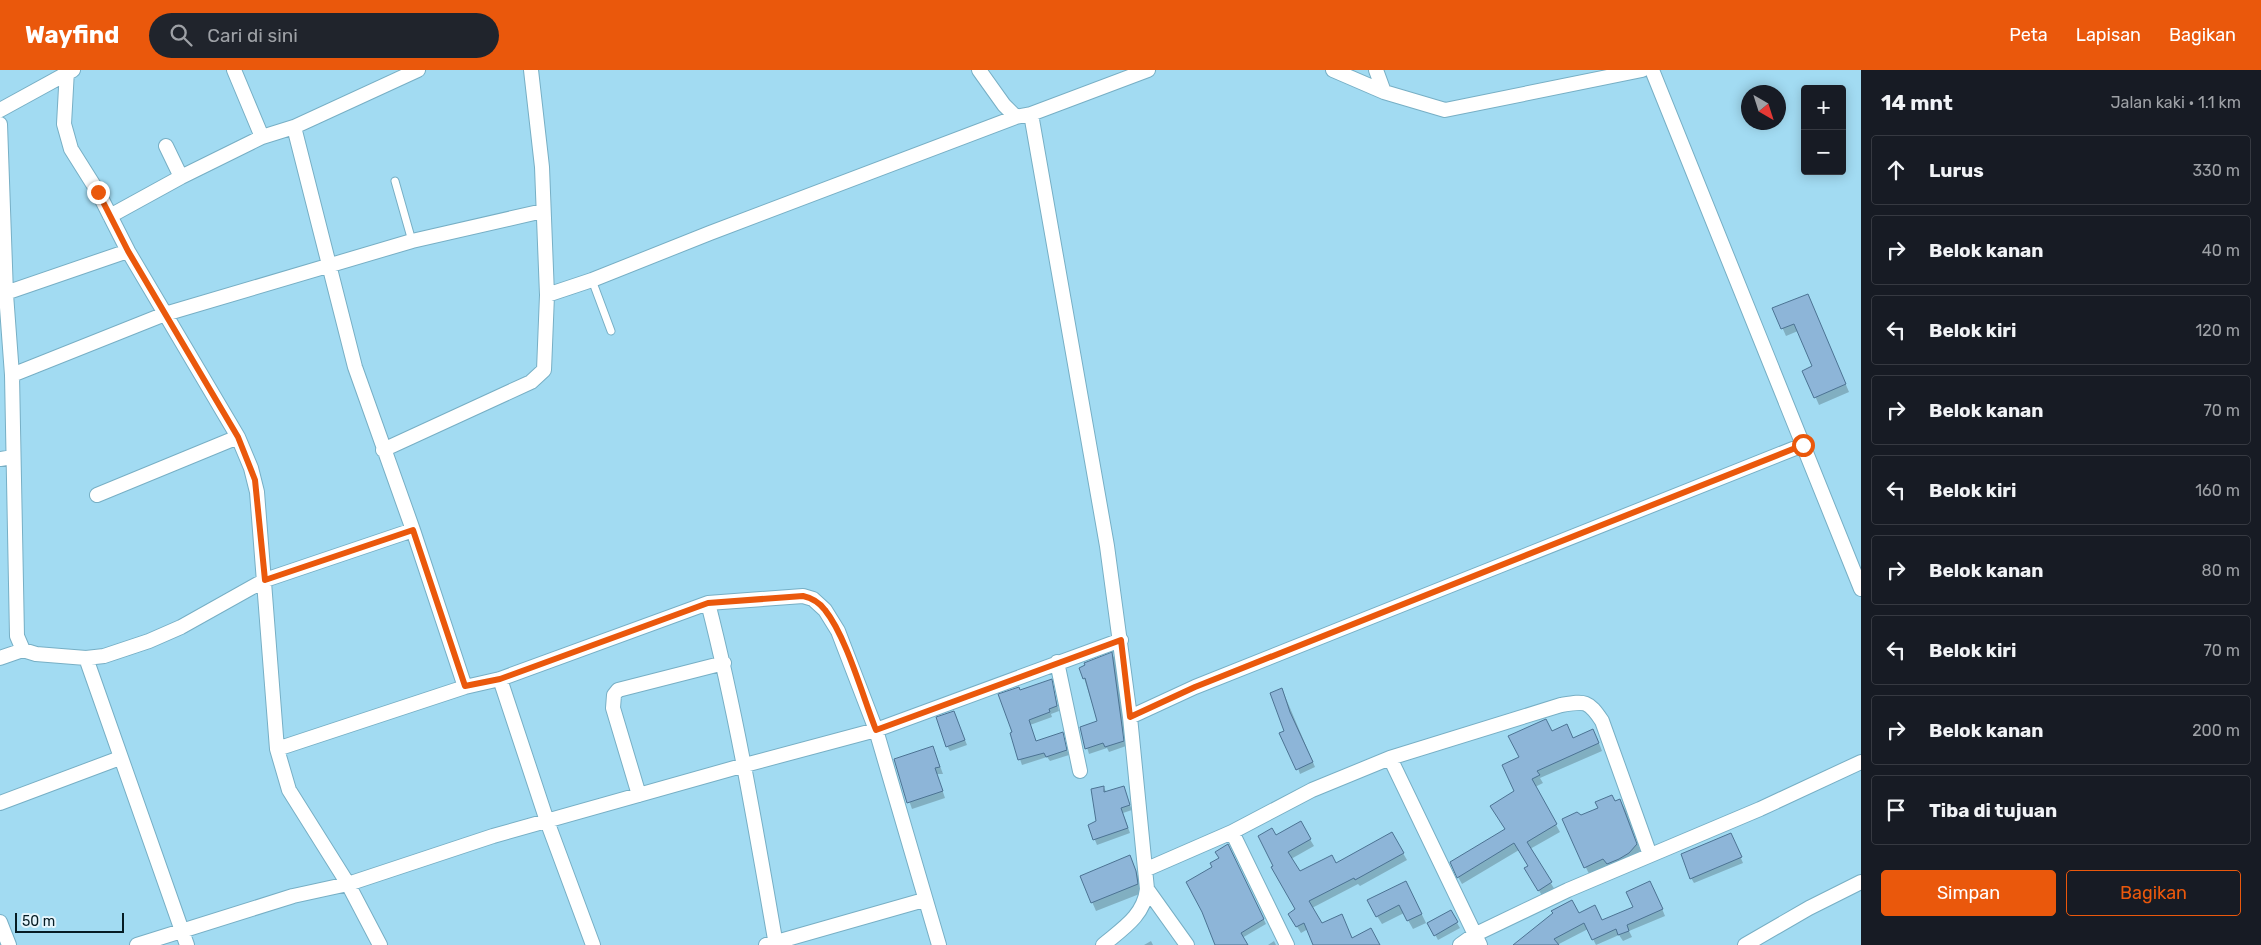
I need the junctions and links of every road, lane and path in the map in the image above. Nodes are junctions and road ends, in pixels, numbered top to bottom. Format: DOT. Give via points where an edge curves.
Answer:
graph roads {
  1 [pos="234,70"];
  2 [pos="418,70"];
  3 [pos="531,70"];
  4 [pos="979,70"];
  5 [pos="1148,70"];
  6 [pos="1333,70"];
  7 [pos="1376,70"];
  8 [pos="1642,70"];
  9 [pos="1652,70"];
  10 [pos="69,71"];
  11 [pos="1384,92"];
  12 [pos="0,110"];
  13 [pos="1031,114"];
  14 [pos="1016,117"];
  15 [pos="0,124"];
  16 [pos="294,127"];
  17 [pos="262,137"];
  18 [pos="166,146"];
  19 [pos="181,177"];
  20 [pos="395,181"];
  21 [pos="543,211"];
  22 [pos="110,216"];
  23 [pos="412,241"];
  24 [pos="128,251"];
  25 [pos="328,265"];
  26 [pos="592,280"];
  27 [pos="3,295"];
  28 [pos="547,295"];
  29 [pos="164,314"];
  30 [pos="611,331"];
  31 [pos="12,375"];
  32 [pos="238,437"];
  33 [pos="1803,445"];
  34 [pos="383,450"];
  35 [pos="7,458"];
  36 [pos="96,495"];
  37 [pos="413,530"];
  38 [pos="265,580"];
  39 [pos="1861,589"];
  40 [pos="708,603"];
  41 [pos="1121,640"];
  42 [pos="24,650"];
  43 [pos="0,658"];
  44 [pos="86,658"];
  45 [pos="1057,662"];
  46 [pos="724,663"];
  47 [pos="500,679"];
  48 [pos="465,686"];
  49 [pos="1130,717"];
  50 [pos="876,730"];
  51 [pos="277,748"];
  52 [pos="120,758"];
  53 [pos="1390,758"];
  54 [pos="1861,762"];
  55 [pos="744,764"];
  56 [pos="1080,771"];
  57 [pos="639,795"];
  58 [pos="0,802"];
  59 [pos="547,821"];
  60 [pos="1232,832"];
  61 [pos="1650,855"];
  62 [pos="1147,869"];
  63 [pos="1861,882"];
  64 [pos="348,884"];
  65 [pos="1148,889"];
  66 [pos="924,900"];
  67 [pos="0,922"];
  68 [pos="182,930"];
  69 [pos="1477,940"];
  70 [pos="773,944"];
  71 [pos="9,945"];
  72 [pos="137,945"];
  73 [pos="187,945"];
  74 [pos="380,945"];
  75 [pos="593,945"];
  76 [pos="939,945"];
  77 [pos="1103,945"];
  78 [pos="1187,945"];
  79 [pos="1287,945"];
  80 [pos="1460,945"];
  81 [pos="1744,945"];
  1 -- 17 [label="street"];
  2 -- 16 [label="street"];
  3 -- 21 [label="street" via="542,166"];
  4 -- 14 [label="street"];
  5 -- 13 [label="street"];
  6 -- 11 [label="street"];
  7 -- 11 [label="street"];
  8 -- 11 [label="street" via="1445,110"];
  9 -- 33 [label="street"];
  10 -- 12 [label="street"];
  10 -- 22 [label="street" via="64,107 66,134 77,160"];
  13 -- 14 [label="street"];
  13 -- 41 [label="street"];
  14 -- 26 [label="street"];
  15 -- 27 [label="street"];
  16 -- 17 [label="street"];
  16 -- 25 [label="street"];
  17 -- 19 [label="street"];
  18 -- 19 [label="street"];
  19 -- 22 [label="street"];
  20 -- 23 [label="lane"];
  21 -- 23 [label="street"];
  21 -- 28 [label="street"];
  22 -- 24 [label="street"];
  23 -- 25 [label="street"];
  24 -- 27 [label="street"];
  24 -- 29 [label="street"];
  25 -- 29 [label="street"];
  25 -- 34 [label="street" via="354,367"];
  26 -- 28 [label="street"];
  26 -- 30 [label="lane"];
  27 -- 31 [label="street"];
  28 -- 34 [label="street" via="546,356 540,375 525,386"];
  29 -- 31 [label="street"];
  29 -- 32 [label="street"];
  31 -- 35 [label="street"];
  32 -- 36 [label="street"];
  32 -- 38 [label="street" via="255,480"];
  33 -- 39 [label="street"];
  33 -- 49 [label="street" via="1195,687"];
  34 -- 37 [label="street"];
  35 -- 42 [label="street" via="17,636"];
  37 -- 38 [label="street"];
  37 -- 48 [label="street"];
  38 -- 44 [label="street" via="181,627 149,641 104,656"];
  38 -- 51 [label="street"];
  40 -- 46 [label="street"];
  40 -- 47 [label="street"];
  40 -- 50 [label="street" via="803,596 814,599 838,632"];
  41 -- 45 [label="street"];
  41 -- 49 [label="street"];
  42 -- 43 [label="street"];
  42 -- 44 [label="street"];
  44 -- 52 [label="street"];
  45 -- 50 [label="street"];
  45 -- 56 [label="street"];
  46 -- 55 [label="street"];
  46 -- 57 [label="street" via="618,690 614,695 613,708"];
  47 -- 48 [label="street"];
  47 -- 59 [label="street"];
  48 -- 51 [label="street"];
  49 -- 62 [label="street"];
  50 -- 55 [label="street"];
  50 -- 66 [label="street"];
  51 -- 64 [label="street" via="289,790"];
  52 -- 58 [label="street"];
  52 -- 68 [label="street"];
  53 -- 60 [label="street" via="1312,790"];
  53 -- 61 [label="street" via="1583,701 1592,706 1607,730"];
  53 -- 69 [label="street"];
  54 -- 61 [label="street"];
  55 -- 57 [label="street"];
  55 -- 70 [label="street"];
  57 -- 59 [label="street"];
  59 -- 64 [label="street" via="430,855"];
  59 -- 75 [label="street"];
  60 -- 62 [label="street"];
  60 -- 79 [label="street"];
  61 -- 69 [label="street" via="1568,890"];
  62 -- 65 [label="street"];
  63 -- 81 [label="street"];
  64 -- 68 [label="street" via="293,896"];
  64 -- 74 [label="street"];
  65 -- 77 [label="street" via="1136,917"];
  65 -- 78 [label="street"];
  66 -- 70 [label="street"];
  66 -- 76 [label="street"];
  67 -- 71 [label="street"];
  68 -- 72 [label="street"];
  68 -- 73 [label="street"];
  69 -- 80 [label="street"];
}
